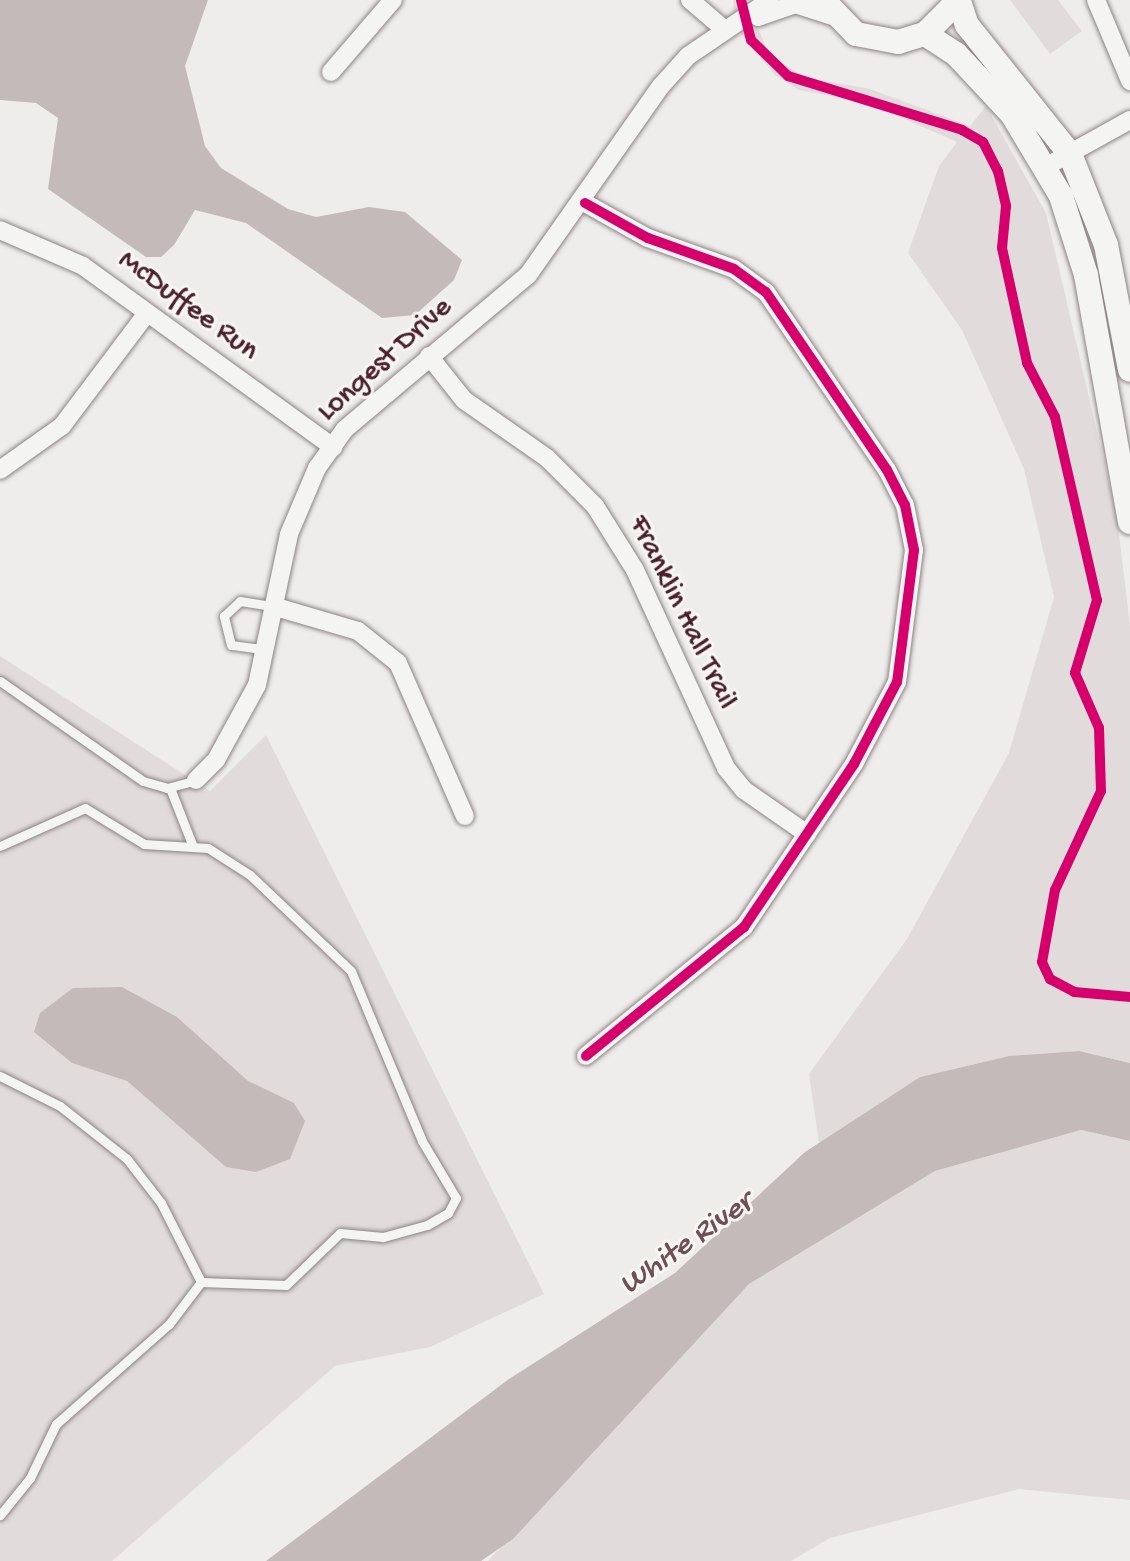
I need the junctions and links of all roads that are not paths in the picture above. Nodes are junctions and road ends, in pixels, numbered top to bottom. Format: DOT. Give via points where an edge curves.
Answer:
graph roads {
  1 [pos="393,0"];
  2 [pos="690,0"];
  3 [pos="770,0"];
  4 [pos="1096,0"];
  5 [pos="959,1"];
  6 [pos="828,8"];
  7 [pos="744,19"];
  8 [pos="724,29"];
  9 [pos="925,34"];
  10 [pos="331,72"];
  11 [pos="1130,81"];
  12 [pos="1130,120"];
  13 [pos="1070,154"];
  14 [pos="1047,166"];
  15 [pos="585,203"];
  16 [pos="0,230"];
  17 [pos="147,313"];
  18 [pos="429,356"];
  19 [pos="1130,370"];
  20 [pos="1122,437"];
  21 [pos="333,447"];
  22 [pos="0,470"];
  23 [pos="1130,522"];
  24 [pos="276,607"];
  25 [pos="268,650"];
  26 [pos="0,681"];
  27 [pos="196,780"];
  28 [pos="170,788"];
  29 [pos="465,816"];
  30 [pos="807,834"];
  31 [pos="192,844"];
  32 [pos="0,846"];
  33 [pos="586,1056"];
  34 [pos="0,1076"];
  35 [pos="201,1282"];
  36 [pos="0,1515"];
  1 -- 10 [label="street"];
  2 -- 8 [label="street"];
  3 -- 7 [label="street, Longest Drive"];
  4 -- 11 [label="street"];
  5 -- 9 [label="main road"];
  5 -- 13 [label="main road" via="967,25"];
  6 -- 7 [label="street, Longest Drive" via="795,4"];
  6 -- 9 [label="main road" via="883,42"];
  7 -- 8 [label="street, Longest Drive"];
  8 -- 15 [label="street, Longest Drive" via="661,86"];
  9 -- 14 [label="main road" via="988,87"];
  12 -- 13 [label="street"];
  13 -- 14 [label="street"];
  13 -- 19 [label="main road" via="1106,245"];
  14 -- 20 [label="main road" via="1078,240"];
  15 -- 18 [label="street, Longest Drive" via="528,275"];
  15 -- 30 [label="street" via="648,238 734,269 766,292 905,505 914,550 897,682"];
  16 -- 17 [label="street, McDuffee Run" via="51,246"];
  17 -- 21 [label="street, McDuffee Run"];
  17 -- 22 [label="street" via="62,426"];
  18 -- 21 [label="street, Longest Drive"];
  18 -- 30 [label="street, Franklin Hall Trail" via="464,400 547,458 595,506 635,570 726,768 744,790"];
  20 -- 23 [label="main road"];
  21 -- 24 [label="street, Longest Drive" via="289,534"];
  24 -- 25 [label="street, Longest Drive"];
  24 -- 25 [label="lane" via="240,601 224,616 231,645"];
  24 -- 29 [label="street" via="358,631 398,663"];
  25 -- 27 [label="street, Longest Drive" via="232,734"];
  26 -- 28 [label="lane" via="143,781"];
  27 -- 28 [label="lane, Longest Drive"];
  28 -- 31 [label="lane"];
  30 -- 33 [label="street" via="744,927"];
  31 -- 32 [label="lane" via="144,844 85,808"];
  31 -- 35 [label="lane" via="235,863 343,960 399,1073 422,1141 456,1198 448,1213 427,1225 383,1237 340,1233 286,1285"];
  34 -- 35 [label="lane" via="60,1106 127,1159 161,1203"];
  35 -- 36 [label="lane" via="163,1330 56,1424 30,1478"];
}
